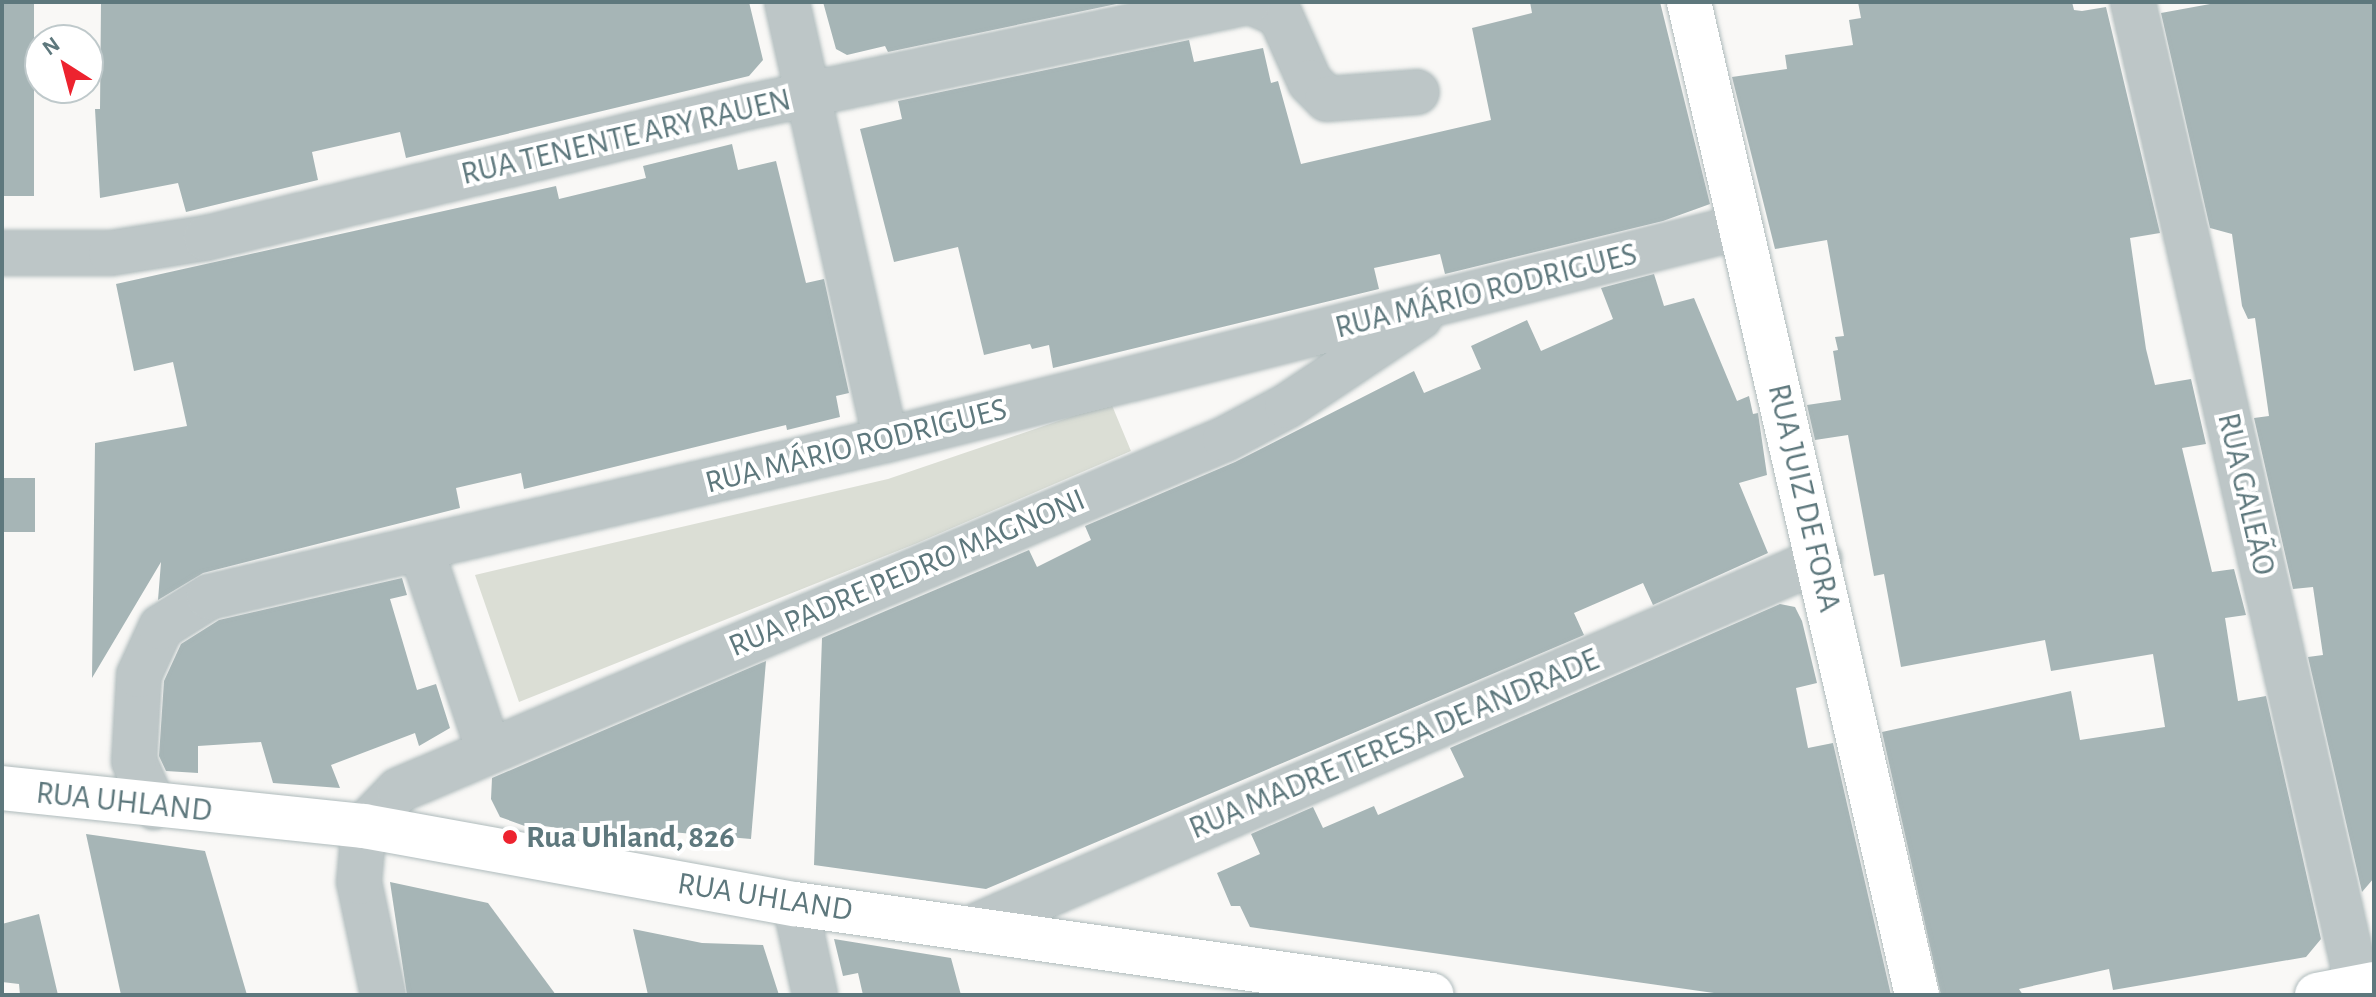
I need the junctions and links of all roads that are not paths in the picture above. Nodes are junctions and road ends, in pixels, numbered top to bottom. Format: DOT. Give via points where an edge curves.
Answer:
graph roads {
  1 [pos="787,2"];
  2 [pos="1250,2"];
  3 [pos="1689,2"];
  4 [pos="2133,2"];
  5 [pos="1417,92"];
  6 [pos="809,94"];
  7 [pos="1741,227"];
  8 [pos="2,253"];
  9 [pos="1442,302"];
  10 [pos="886,440"];
  11 [pos="421,549"];
  12 [pos="1819,560"];
  13 [pos="488,748"];
  14 [pos="2,788"];
  15 [pos="154,807"];
  16 [pos="364,826"];
  17 [pos="795,904"];
  18 [pos="969,929"];
  19 [pos="2350,989"];
  20 [pos="1378,991"];
  21 [pos="383,995"];
  22 [pos="815,995"];
  23 [pos="1432,995"];
  24 [pos="1917,995"];
  1 -- 6 [label="street"];
  2 -- 5 [label="street, RUA TENENTE ARY RAUEN" via="1280,15 1310,82 1327,99"];
  2 -- 6 [label="street, RUA TENENTE ARY RAUEN"];
  3 -- 7 [label="street, RUA JUIZ DE FORA"];
  4 -- 19 [label="street, RUA GALEÃO"];
  6 -- 8 [label="street, RUA TENENTE ARY RAUEN" via="206,238 111,253"];
  6 -- 10 [label="street"];
  7 -- 9 [label="street, RUA MÁRIO RODRIGUES"];
  7 -- 12 [label="street, RUA JUIZ DE FORA"];
  9 -- 10 [label="street, RUA MÁRIO RODRIGUES"];
  9 -- 13 [label="street, RUA PADRE PEDRO MAGNONI" via="1287,406 1225,439"];
  10 -- 11 [label="street, RUA MÁRIO RODRIGUES"];
  11 -- 13 [label="street"];
  11 -- 15 [label="street, RUA MÁRIO RODRIGUES" via="209,597 161,627 139,675 134,761"];
  12 -- 18 [label="street, RUA MADRE TERESA DE ANDRADE"];
  12 -- 24 [label="street, RUA JUIZ DE FORA"];
  13 -- 16 [label="street, RUA PADRE PEDRO MAGNONI" via="399,790"];
  14 -- 15 [label="street, RUA UHLAND"];
  15 -- 16 [label="street, RUA UHLAND"];
  16 -- 17 [label="street, RUA UHLAND"];
  16 -- 21 [label="street" via="359,882"];
  17 -- 18 [label="street, RUA UHLAND"];
  17 -- 22 [label="street"];
  18 -- 20 [label="street, RUA UHLAND"];
  20 -- 23 [label="street, RUA UHLAND"];
}
